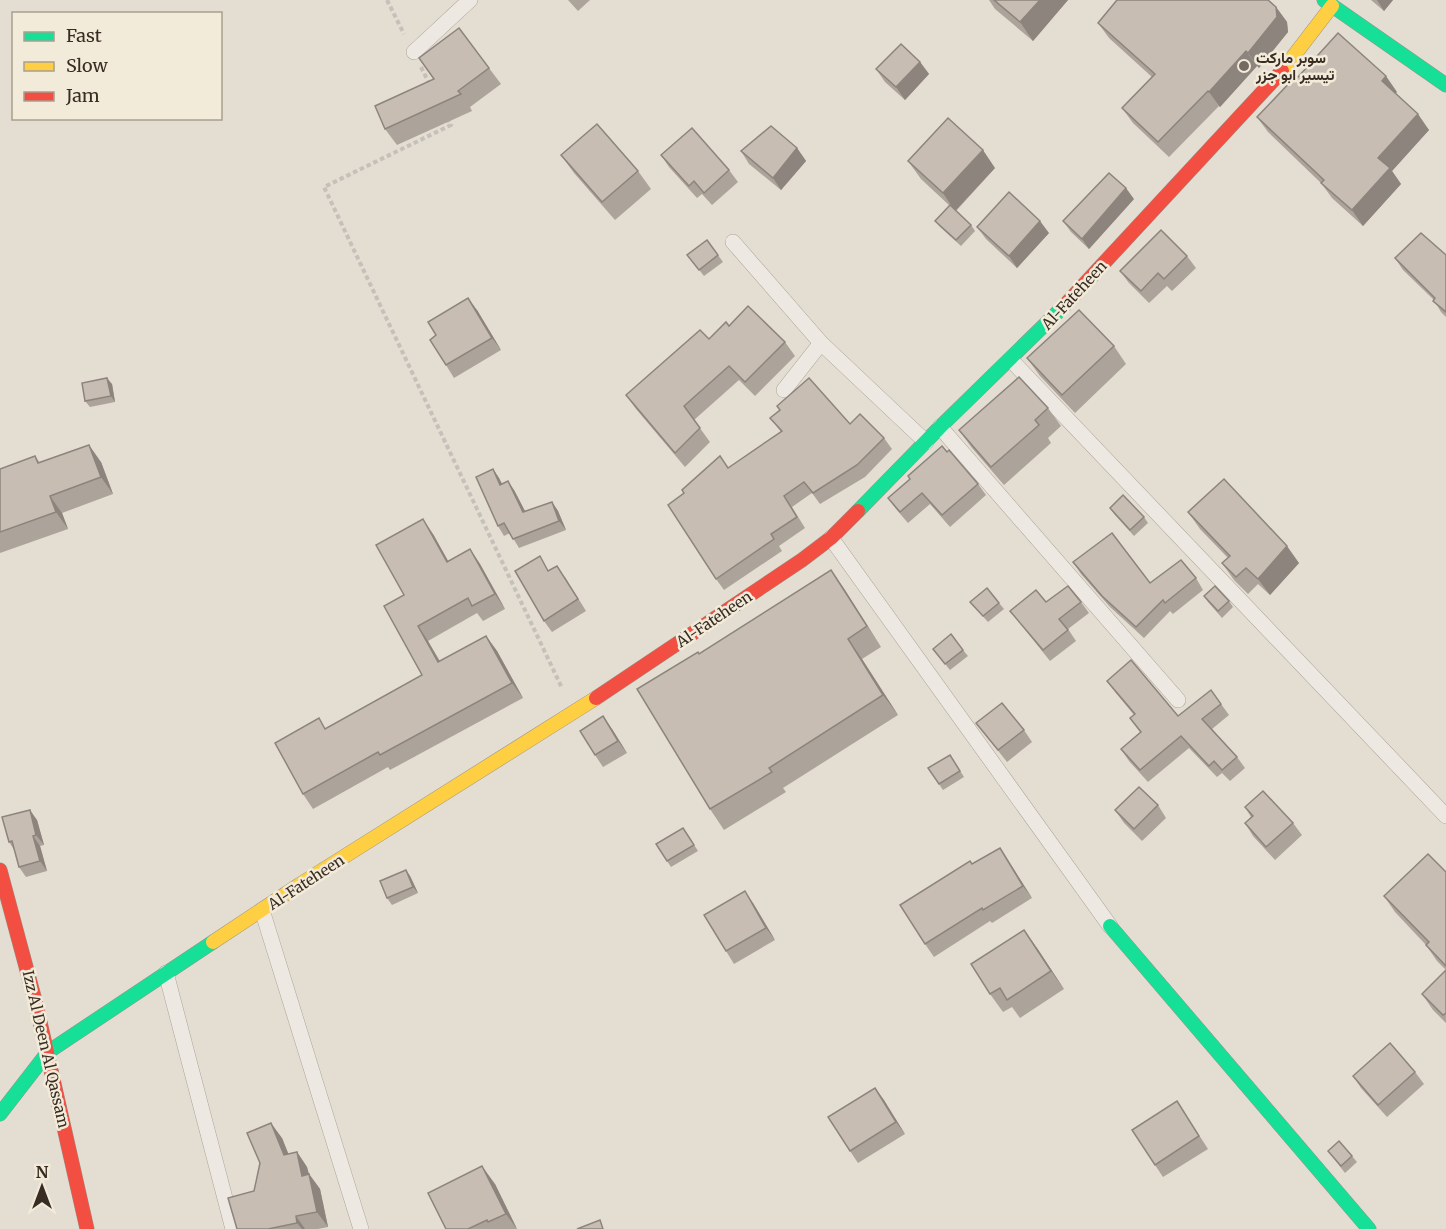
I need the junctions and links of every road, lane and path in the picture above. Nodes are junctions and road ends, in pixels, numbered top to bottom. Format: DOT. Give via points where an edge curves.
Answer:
graph roads {
  1 [pos="387,0"];
  2 [pos="470,0"];
  3 [pos="1328,3"];
  4 [pos="414,52"];
  5 [pos="1446,85"];
  6 [pos="435,94"];
  7 [pos="445,115"];
  8 [pos="732,242"];
  9 [pos="821,343"];
  10 [pos="1011,360"];
  11 [pos="784,390"];
  12 [pos="940,427"];
  13 [pos="926,442"];
  14 [pos="831,538"];
  15 [pos="1178,700"];
  16 [pos="573,714"];
  17 [pos="1446,816"];
  18 [pos="0,870"];
  19 [pos="262,910"];
  20 [pos="15,921"];
  21 [pos="1110,926"];
  22 [pos="0,934"];
  23 [pos="166,973"];
  24 [pos="48,1052"];
  25 [pos="0,1114"];
  26 [pos="87,1229"];
  27 [pos="233,1229"];
  28 [pos="361,1229"];
  29 [pos="1369,1229"];
  1 -- 4 [label="path"];
  2 -- 4 [label="lane"];
  3 -- 5 [label="street"];
  3 -- 10 [label="street, Al-Fateheen" via="1275,80"];
  4 -- 6 [label="path"];
  7 -- 16 [label="path" via="451,125 324,187"];
  8 -- 9 [label="lane"];
  9 -- 11 [label="lane"];
  9 -- 13 [label="lane"];
  10 -- 12 [label="street, Al-Fateheen"];
  10 -- 17 [label="lane"];
  12 -- 13 [label="street, Al-Fateheen"];
  12 -- 15 [label="lane"];
  13 -- 14 [label="street, Al-Fateheen"];
  14 -- 16 [label="street, Al-Fateheen"];
  14 -- 21 [label="lane"];
  16 -- 19 [label="street, Al-Fateheen"];
  18 -- 20 [label="street, Izz Al Deen Al Qassam"];
  19 -- 23 [label="street, Al-Fateheen"];
  19 -- 28 [label="lane"];
  20 -- 22 [label="lane"];
  20 -- 24 [label="street, Izz Al Deen Al Qassam"];
  21 -- 29 [label="street"];
  23 -- 24 [label="street, Al-Fateheen"];
  23 -- 27 [label="lane"];
  24 -- 25 [label="street, Al-Fateheen"];
  24 -- 26 [label="street, Izz Al Deen Al Qassam"];
}
